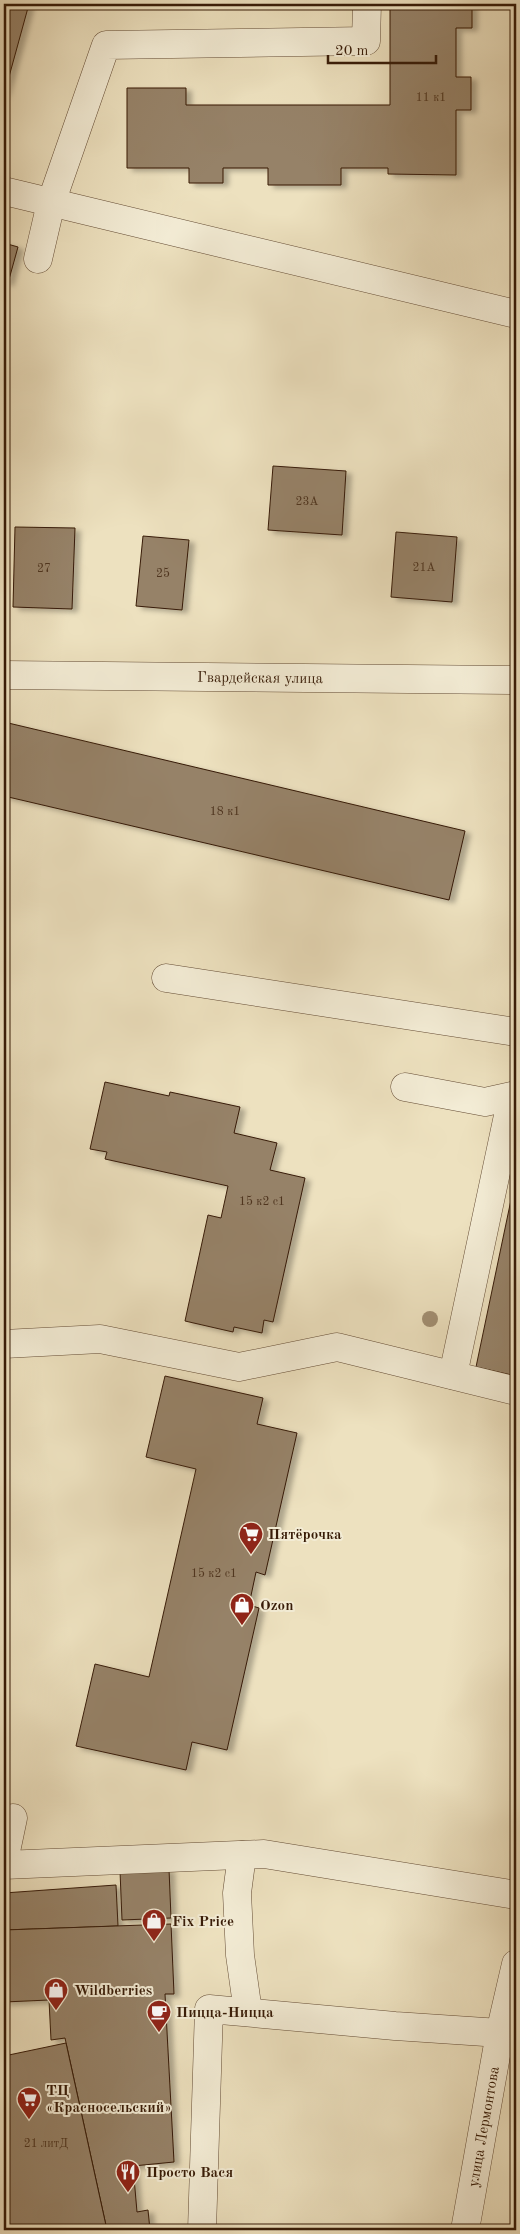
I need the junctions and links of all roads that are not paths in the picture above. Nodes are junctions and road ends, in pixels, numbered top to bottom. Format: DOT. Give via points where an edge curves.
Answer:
graph roads {
  1 [pos="367,4"];
  2 [pos="4,191"];
  3 [pos="51,203"];
  4 [pos="38,259"];
  5 [pos="516,313"];
  6 [pos="516,320"];
  7 [pos="4,674"];
  8 [pos="516,680"];
  9 [pos="166,978"];
  10 [pos="516,1032"];
  11 [pos="405,1087"];
  12 [pos="514,1096"];
  13 [pos="4,1344"];
  14 [pos="453,1375"];
  15 [pos="516,1391"];
  16 [pos="13,1818"];
  17 [pos="242,1855"];
  18 [pos="4,1863"];
  19 [pos="516,1895"];
  20 [pos="516,1964"];
  21 [pos="248,2012"];
  22 [pos="500,2033"];
  23 [pos="202,2230"];
  24 [pos="465,2230"];
  1 -- 3 [label="street" via="366,41 106,45"];
  2 -- 3 [label="street"];
  3 -- 4 [label="street"];
  3 -- 5 [label="street"];
  5 -- 6 [label="street"];
  7 -- 8 [label="street, Гвардейская улица"];
  9 -- 10 [label="street"];
  11 -- 12 [label="street" via="485,1102"];
  12 -- 14 [label="street"];
  13 -- 14 [label="street" via="100,1339 240,1368 337,1347"];
  14 -- 15 [label="street"];
  16 -- 18 [label="street"];
  17 -- 18 [label="street"];
  17 -- 19 [label="street" via="264,1854"];
  17 -- 21 [label="street" via="237,1893 240,1955"];
  20 -- 22 [label="street, улица Лермонтова"];
  21 -- 22 [label="street"];
  21 -- 23 [label="street" via="209,2009"];
  22 -- 24 [label="street, улица Лермонтова"];
}
